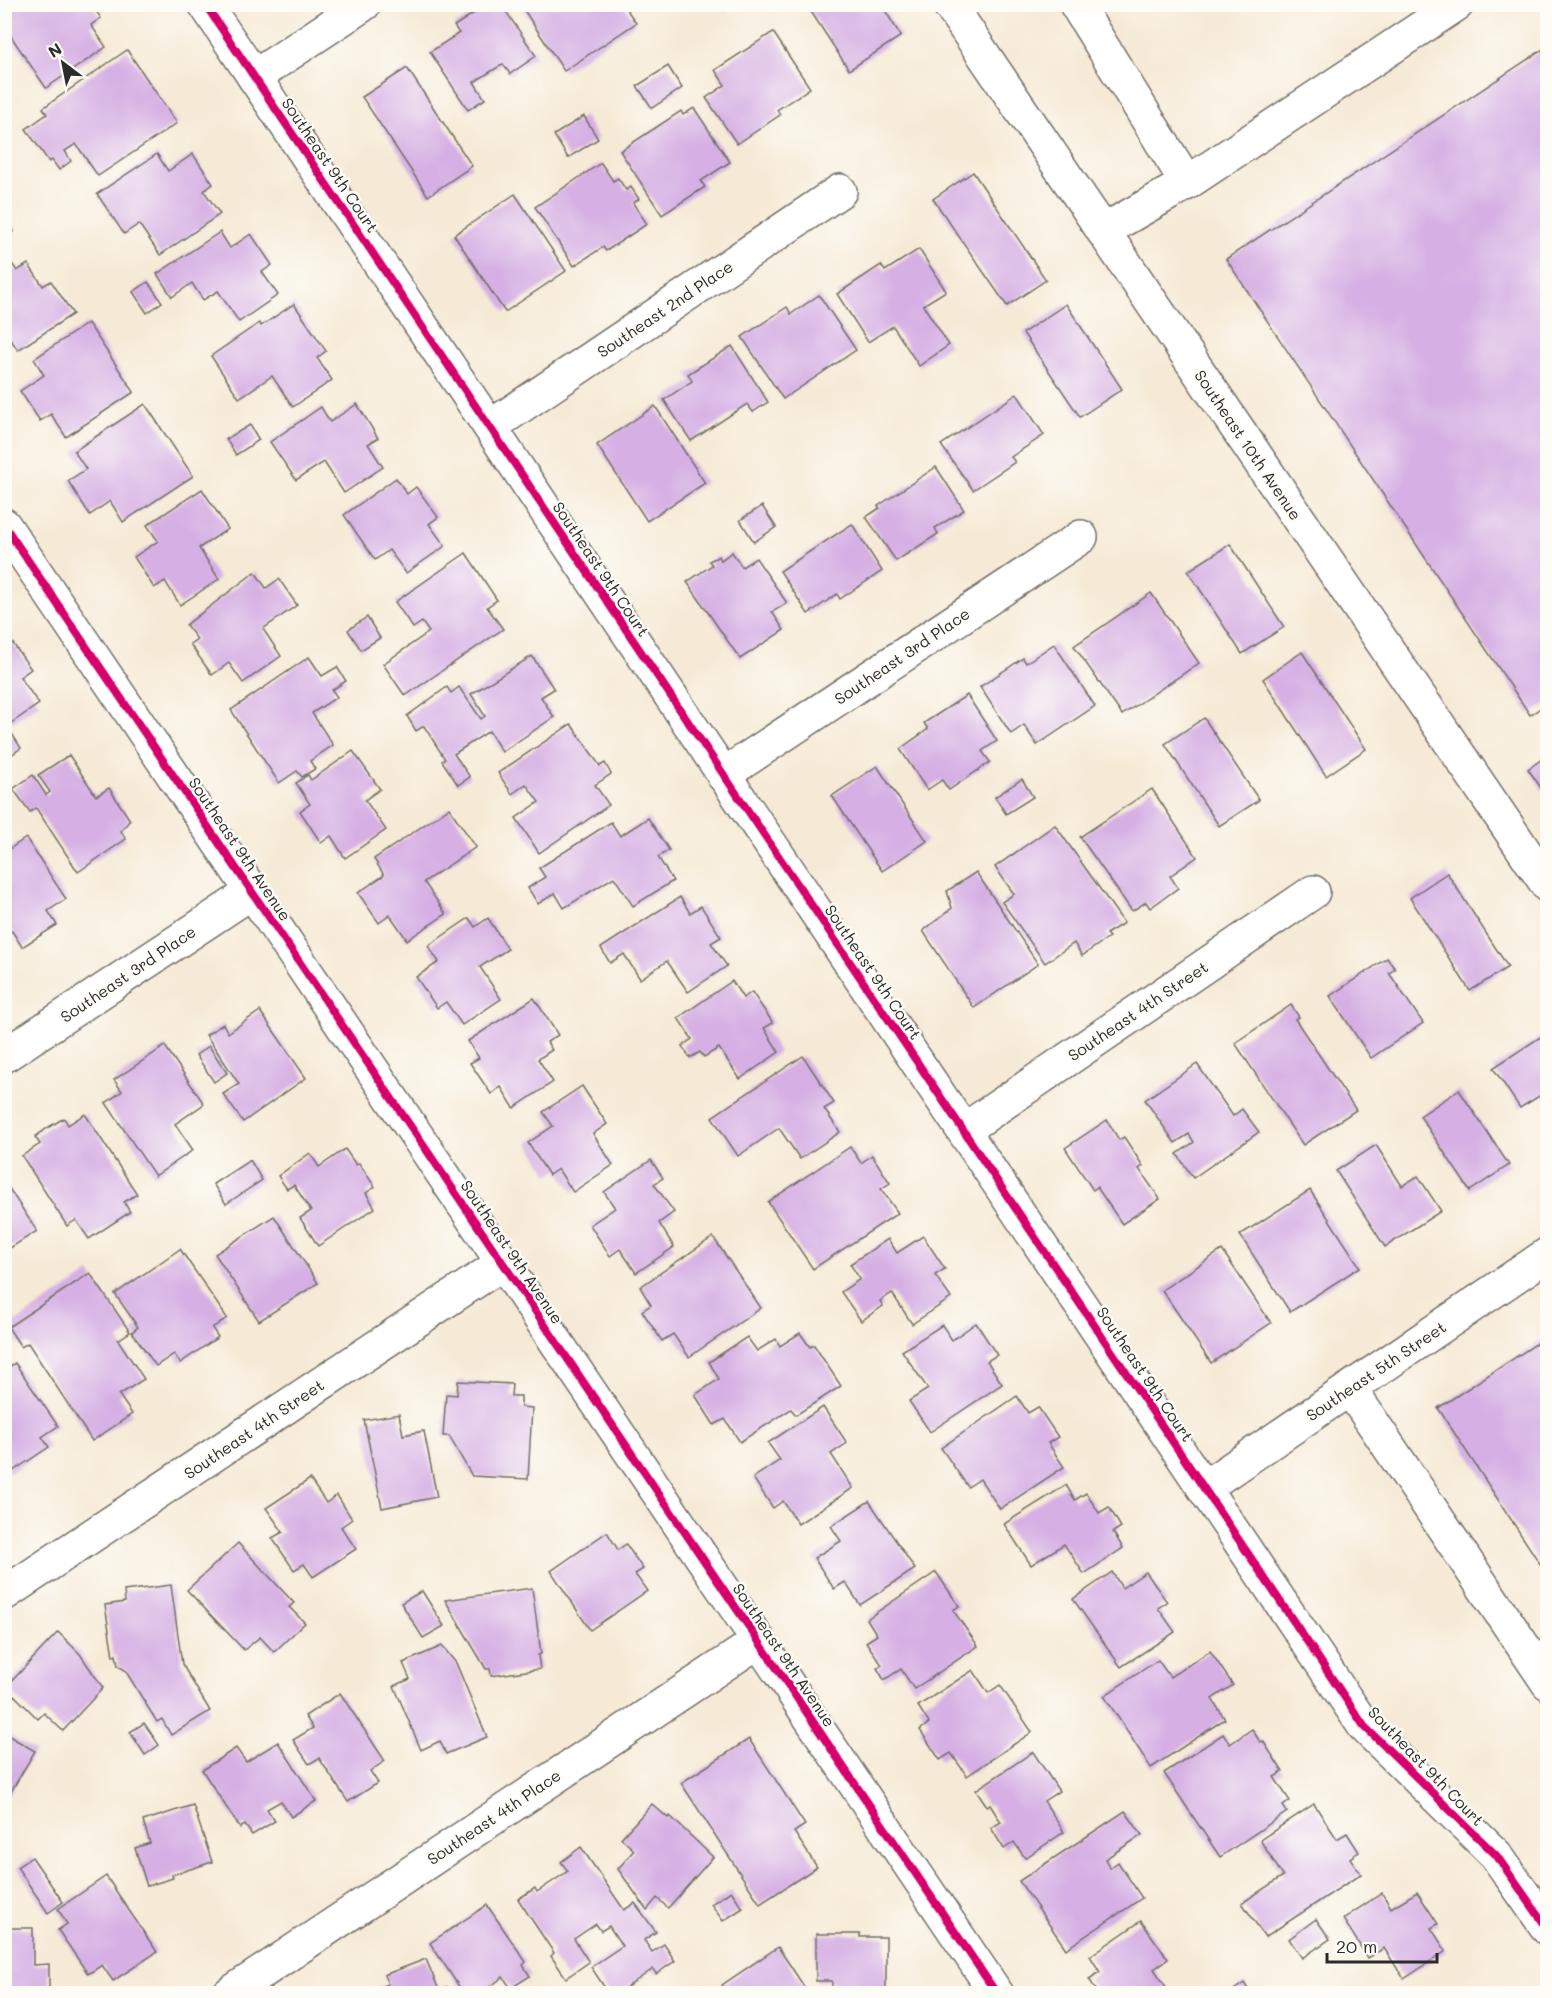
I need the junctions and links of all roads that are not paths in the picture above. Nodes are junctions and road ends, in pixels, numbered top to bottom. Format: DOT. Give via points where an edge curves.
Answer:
graph roads {
  1 [pos="205,4"];
  2 [pos="364,4"];
  3 [pos="949,4"];
  4 [pos="1076,4"];
  5 [pos="1457,4"];
  6 [pos="254,77"];
  7 [pos="1187,183"];
  8 [pos="840,191"];
  9 [pos="1102,231"];
  10 [pos="490,427"];
  11 [pos="4,525"];
  12 [pos="1081,537"];
  13 [pos="723,775"];
  14 [pos="1548,886"];
  15 [pos="252,892"];
  16 [pos="1313,892"];
  17 [pos="4,1056"];
  18 [pos="964,1130"];
  19 [pos="1548,1254"];
  20 [pos="503,1263"];
  21 [pos="1350,1389"];
  22 [pos="1205,1487"];
  23 [pos="4,1594"];
  24 [pos="759,1641"];
  25 [pos="1548,1683"];
  26 [pos="1548,1929"];
  27 [pos="229,1994"];
  28 [pos="997,1994"];
  1 -- 6 [label="street, Southeast 9th Court"];
  2 -- 6 [label="street"];
  3 -- 9 [label="street, Southeast 10th Avenue"];
  4 -- 7 [label="street"];
  5 -- 7 [label="street"];
  6 -- 10 [label="street, Southeast 9th Court"];
  7 -- 9 [label="street"];
  8 -- 10 [label="street, Southeast 2nd Place"];
  9 -- 14 [label="street, Southeast 10th Avenue"];
  10 -- 13 [label="street, Southeast 9th Court"];
  11 -- 15 [label="street, Southeast 9th Avenue"];
  12 -- 13 [label="street, Southeast 3rd Place"];
  13 -- 18 [label="street, Southeast 9th Court"];
  15 -- 17 [label="street, Southeast 3rd Place"];
  15 -- 20 [label="street, Southeast 9th Avenue"];
  16 -- 18 [label="street, Southeast 4th Street"];
  18 -- 22 [label="street, Southeast 9th Court"];
  19 -- 21 [label="street, Southeast 5th Street"];
  20 -- 23 [label="street, Southeast 4th Street"];
  20 -- 24 [label="street, Southeast 9th Avenue"];
  21 -- 22 [label="street, Southeast 5th Street"];
  21 -- 25 [label="street"];
  22 -- 26 [label="street, Southeast 9th Court" via="1364,1726 1496,1855"];
  24 -- 27 [label="street, Southeast 4th Place"];
  24 -- 28 [label="street, Southeast 9th Avenue"];
}
